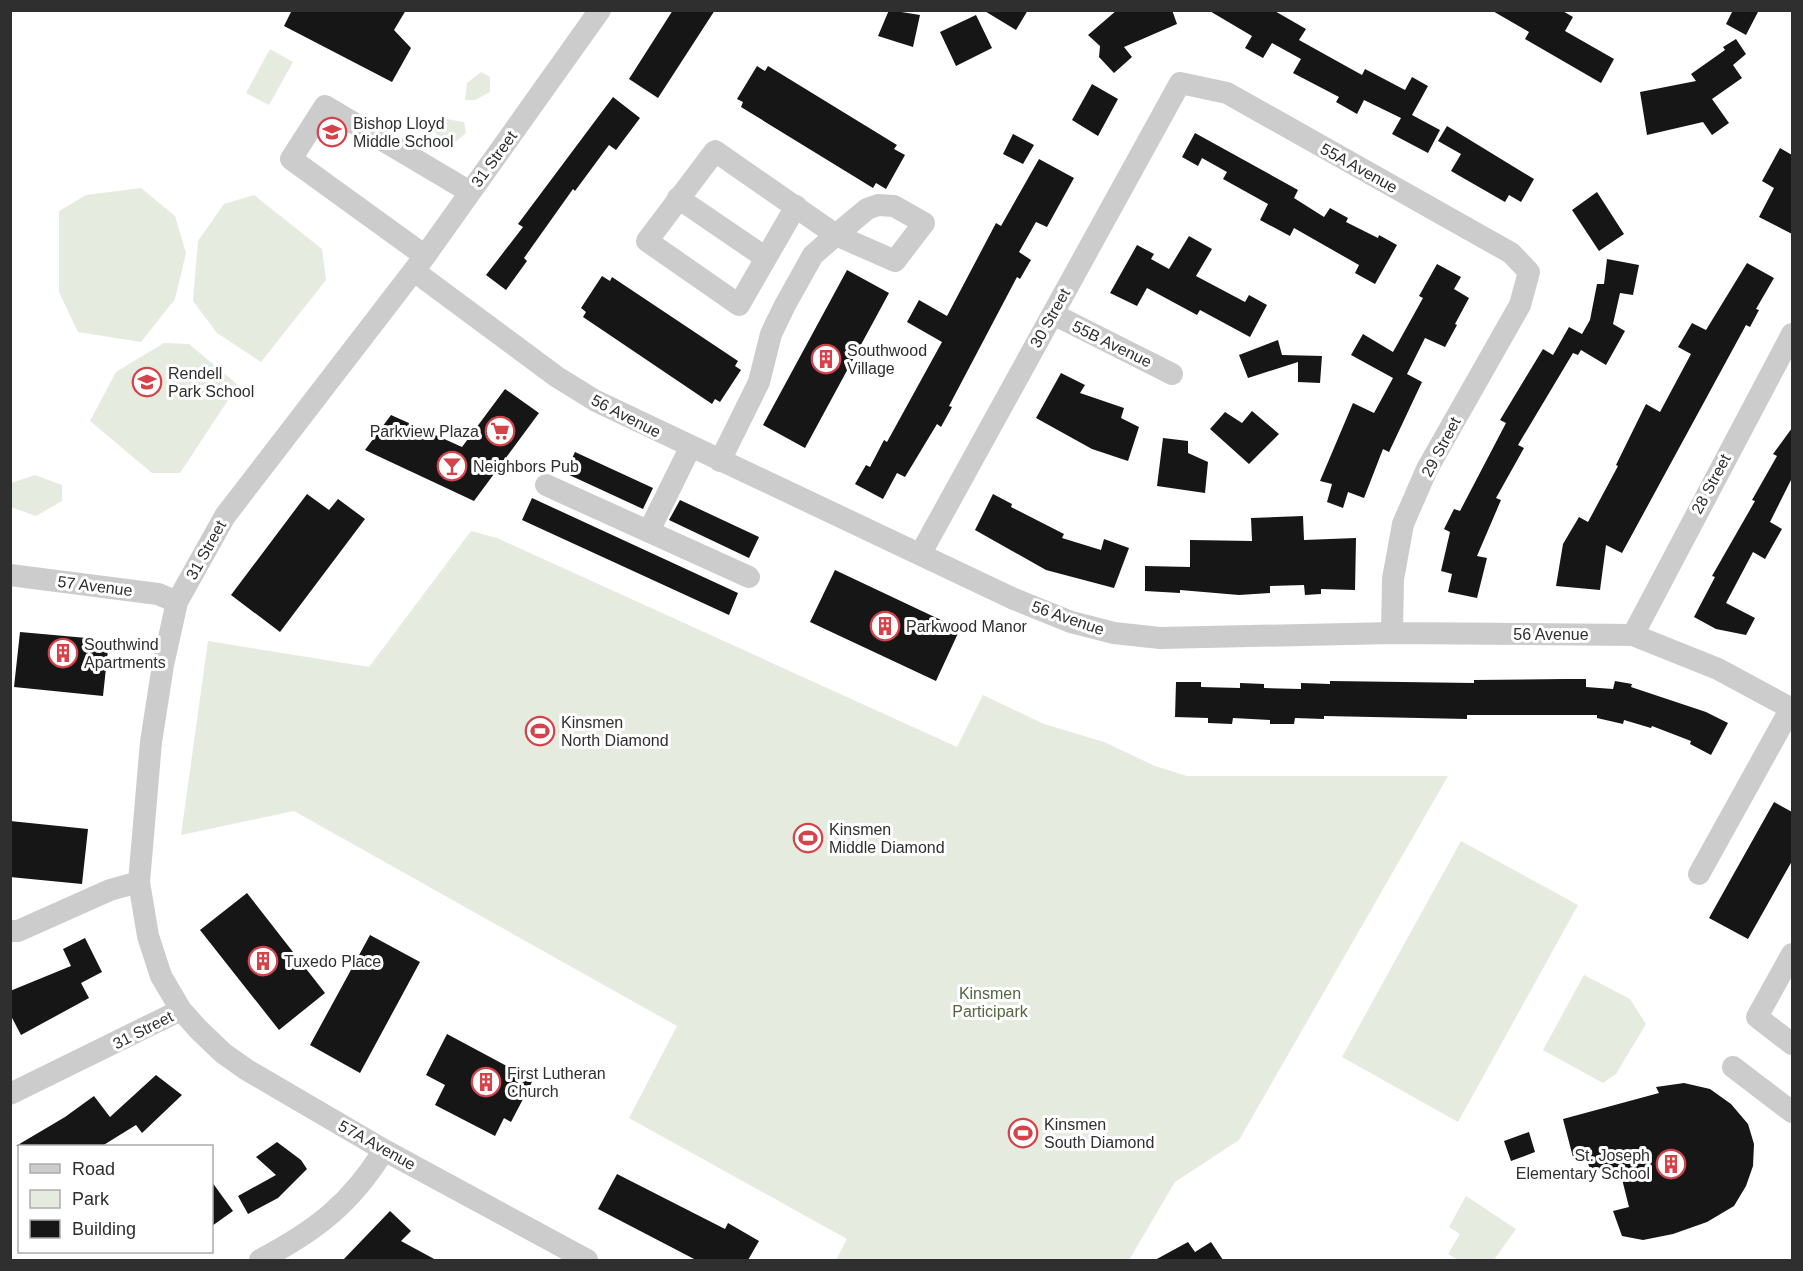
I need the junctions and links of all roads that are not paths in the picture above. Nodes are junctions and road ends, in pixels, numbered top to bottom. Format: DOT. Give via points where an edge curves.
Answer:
graph roads {
  1 [pos="600,10"];
  2 [pos="1180,82"];
  3 [pos="470,192"];
  4 [pos="678,198"];
  5 [pos="796,206"];
  6 [pos="766,258"];
  7 [pos="419,263"];
  8 [pos="1529,272"];
  9 [pos="1053,314"];
  10 [pos="1792,334"];
  11 [pos="1172,374"];
  12 [pos="690,448"];
  13 [pos="720,461"];
  14 [pos="546,485"];
  15 [pos="649,531"];
  16 [pos="921,553"];
  17 [pos="10,575"];
  18 [pos="750,577"];
  19 [pos="177,602"];
  20 [pos="1392,633"];
  21 [pos="1633,635"];
  22 [pos="1792,709"];
  23 [pos="1699,874"];
  24 [pos="140,882"];
  25 [pos="10,932"];
  26 [pos="1789,970"];
  27 [pos="181,1010"];
  28 [pos="1792,1044"];
  29 [pos="1733,1067"];
  30 [pos="10,1094"];
  31 [pos="1792,1112"];
  32 [pos="384,1150"];
  33 [pos="260,1260"];
  34 [pos="587,1260"];
  1 -- 3 [label="street, 31 Street"];
  2 -- 8 [label="street, 55A Avenue" via="1227,93 1511,253"];
  2 -- 9 [label="street, 30 Street"];
  3 -- 7 [label="street, 31 Street"];
  3 -- 7 [label="street, 56 Avenue" via="325,106 291,159"];
  4 -- 5 [label="street" via="715,151"];
  4 -- 6 [label="street"];
  4 -- 6 [label="street" via="647,241 739,305"];
  5 -- 6 [label="street"];
  5 -- 13 [label="street" via="836,236 813,255 785,305 771,334 759,382"];
  7 -- 12 [label="street, 56 Avenue" via="557,377"];
  7 -- 19 [label="street, 31 Street" via="225,516"];
  8 -- 20 [label="street, 29 Street" via="1520,305 1428,469 1403,524 1393,579"];
  9 -- 11 [label="street, 55B Avenue"];
  9 -- 16 [label="street, 30 Street"];
  10 -- 21 [label="street, 28 Street"];
  12 -- 13 [label="street, 56 Avenue"];
  12 -- 15 [label="street"];
  13 -- 16 [label="street, 56 Avenue"];
  14 -- 15 [label="street"];
  15 -- 18 [label="street"];
  16 -- 20 [label="street, 56 Avenue" via="1014,599 1071,622 1114,633 1160,638"];
  17 -- 19 [label="street, 57 Avenue" via="158,594"];
  19 -- 24 [label="street, 31 Street" via="151,742"];
  20 -- 21 [label="street, 56 Avenue"];
  21 -- 22 [label="street, 56 Avenue" via="1718,669"];
  22 -- 23 [label="street"];
  24 -- 25 [label="street" via="110,890"];
  24 -- 27 [label="street, 31 Street" via="157,966"];
  26 -- 28 [label="street" via="1757,1017"];
  27 -- 30 [label="street, 31 Street"];
  27 -- 32 [label="street, 57A Avenue" via="223,1053 247,1070"];
  29 -- 31 [label="street"];
  32 -- 33 [label="street" via="368,1176 327,1220"];
  32 -- 34 [label="street, 57A Avenue"];
}
